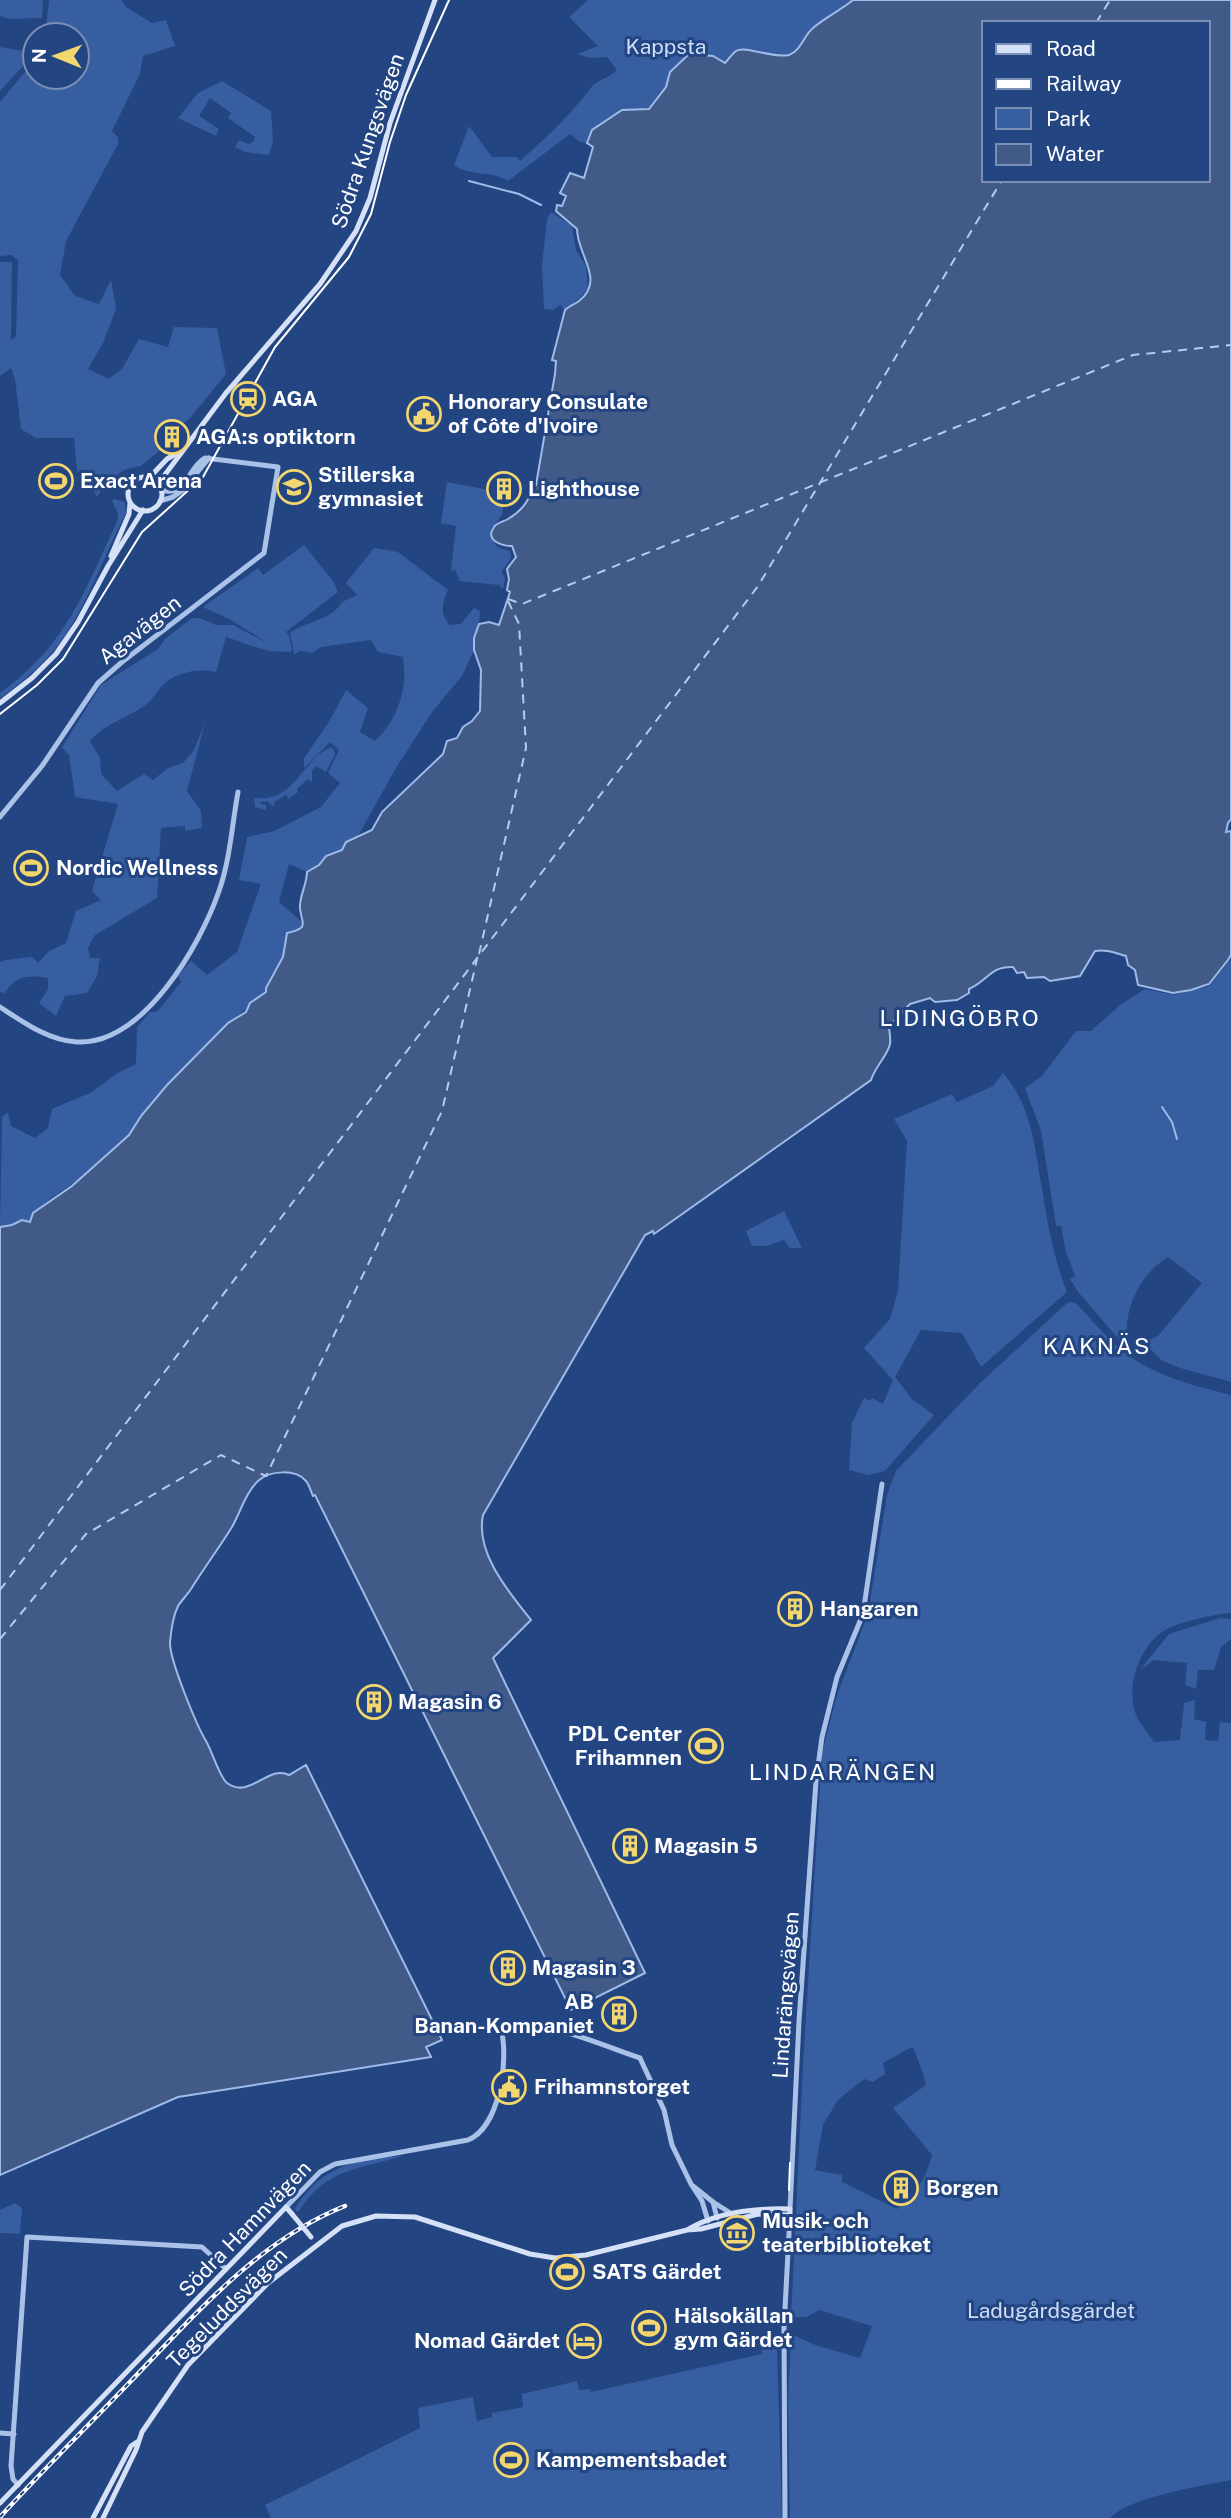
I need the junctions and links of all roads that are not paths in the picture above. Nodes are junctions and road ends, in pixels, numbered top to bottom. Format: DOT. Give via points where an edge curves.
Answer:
graph roads {
  1 [pos="435,0"];
  2 [pos="184,448"];
  3 [pos="209,458"];
  4 [pos="149,478"];
  5 [pos="158,484"];
  6 [pos="161,490"];
  7 [pos="130,500"];
  8 [pos="160,501"];
  9 [pos="143,510"];
  10 [pos="108,566"];
  11 [pos="0,703"];
  12 [pos="238,792"];
  13 [pos="0,817"];
  14 [pos="0,1007"];
  15 [pos="882,1484"];
  16 [pos="691,2184"];
  17 [pos="713,2202"];
  18 [pos="286,2207"];
  19 [pos="790,2212"];
  20 [pos="732,2214"];
  21 [pos="717,2221"];
  22 [pos="709,2224"];
  23 [pos="316,2244"];
  24 [pos="226,2269"];
  25 [pos="0,2433"];
  26 [pos="14,2434"];
  27 [pos="137,2442"];
  28 [pos="18,2485"];
  29 [pos="0,2503"];
  30 [pos="93,2518"];
  31 [pos="103,2518"];
  32 [pos="785,2518"];
  1 -- 2 [label="main road, Södra Kungsvägen" via="356,231 320,284"];
  2 -- 4 [label="main road, Södra Kungsvägen"];
  2 -- 5 [label="main road, Södra Kungsvägen"];
  3 -- 6 [label="street" via="199,461 178,490"];
  3 -- 8 [label="street" via="182,491"];
  3 -- 13 [label="street, Agavägen" via="278,467 263,555 98,683 42,766"];
  4 -- 5 [label="main road"];
  4 -- 7 [label="main road, Södra Kungsvägen" via="131,484"];
  5 -- 6 [label="main road"];
  6 -- 8 [label="main road"];
  7 -- 9 [label="main road"];
  7 -- 10 [label="main road, Södra Kungsvägen"];
  8 -- 9 [label="main road"];
  9 -- 10 [label="main road, Södra Kungsvägen"];
  10 -- 11 [label="main road, Södra Kungsvägen" via="56,654"];
  12 -- 14 [label="street" via="225,872 210,913 174,974 136,1020 109,1037 76,1042 40,1031"];
  15 -- 19 [label="street, Lindarängsvägen" via="863,1614 837,1677 816,1781"];
  16 -- 17 [label="street"];
  16 -- 18 [label="street, Södra Hamnvägen" via="640,2058 554,2028 515,2026 501,2029 505,2051 501,2085 476,2136 335,2164 320,2172"];
  16 -- 22 [label="street"];
  17 -- 20 [label="street"];
  17 -- 21 [label="street"];
  18 -- 23 [label="main road, bridge"];
  18 -- 24 [label="main road, Södra Hamnvägen"];
  19 -- 20 [label="main road, Tegeluddsvägen" via="766,2208"];
  19 -- 21 [label="main road, Tegeluddsvägen"];
  19 -- 32 [label="street, Lindarängsvägen" via="784,2327"];
  20 -- 21 [label="main road, Tegeluddsvägen"];
  21 -- 22 [label="main road, Tegeluddsvägen"];
  22 -- 23 [label="main road, Tegeluddsvägen" via="586,2255 555,2258 516,2250 428,2220 390,2215 349,2223"];
  23 -- 27 [label="main road, Tegeluddsvägen" via="268,2283 188,2365"];
  24 -- 26 [label="street" via="202,2247 27,2237"];
  24 -- 28 [label="main road, Södra Hamnvägen"];
  25 -- 26 [label="street"];
  26 -- 28 [label="street" via="11,2473"];
  27 -- 30 [label="main road, Tegeluddsvägen"];
  27 -- 31 [label="main road, Tegeluddsvägen"];
  28 -- 29 [label="main road, Södra Hamnvägen"];
}
